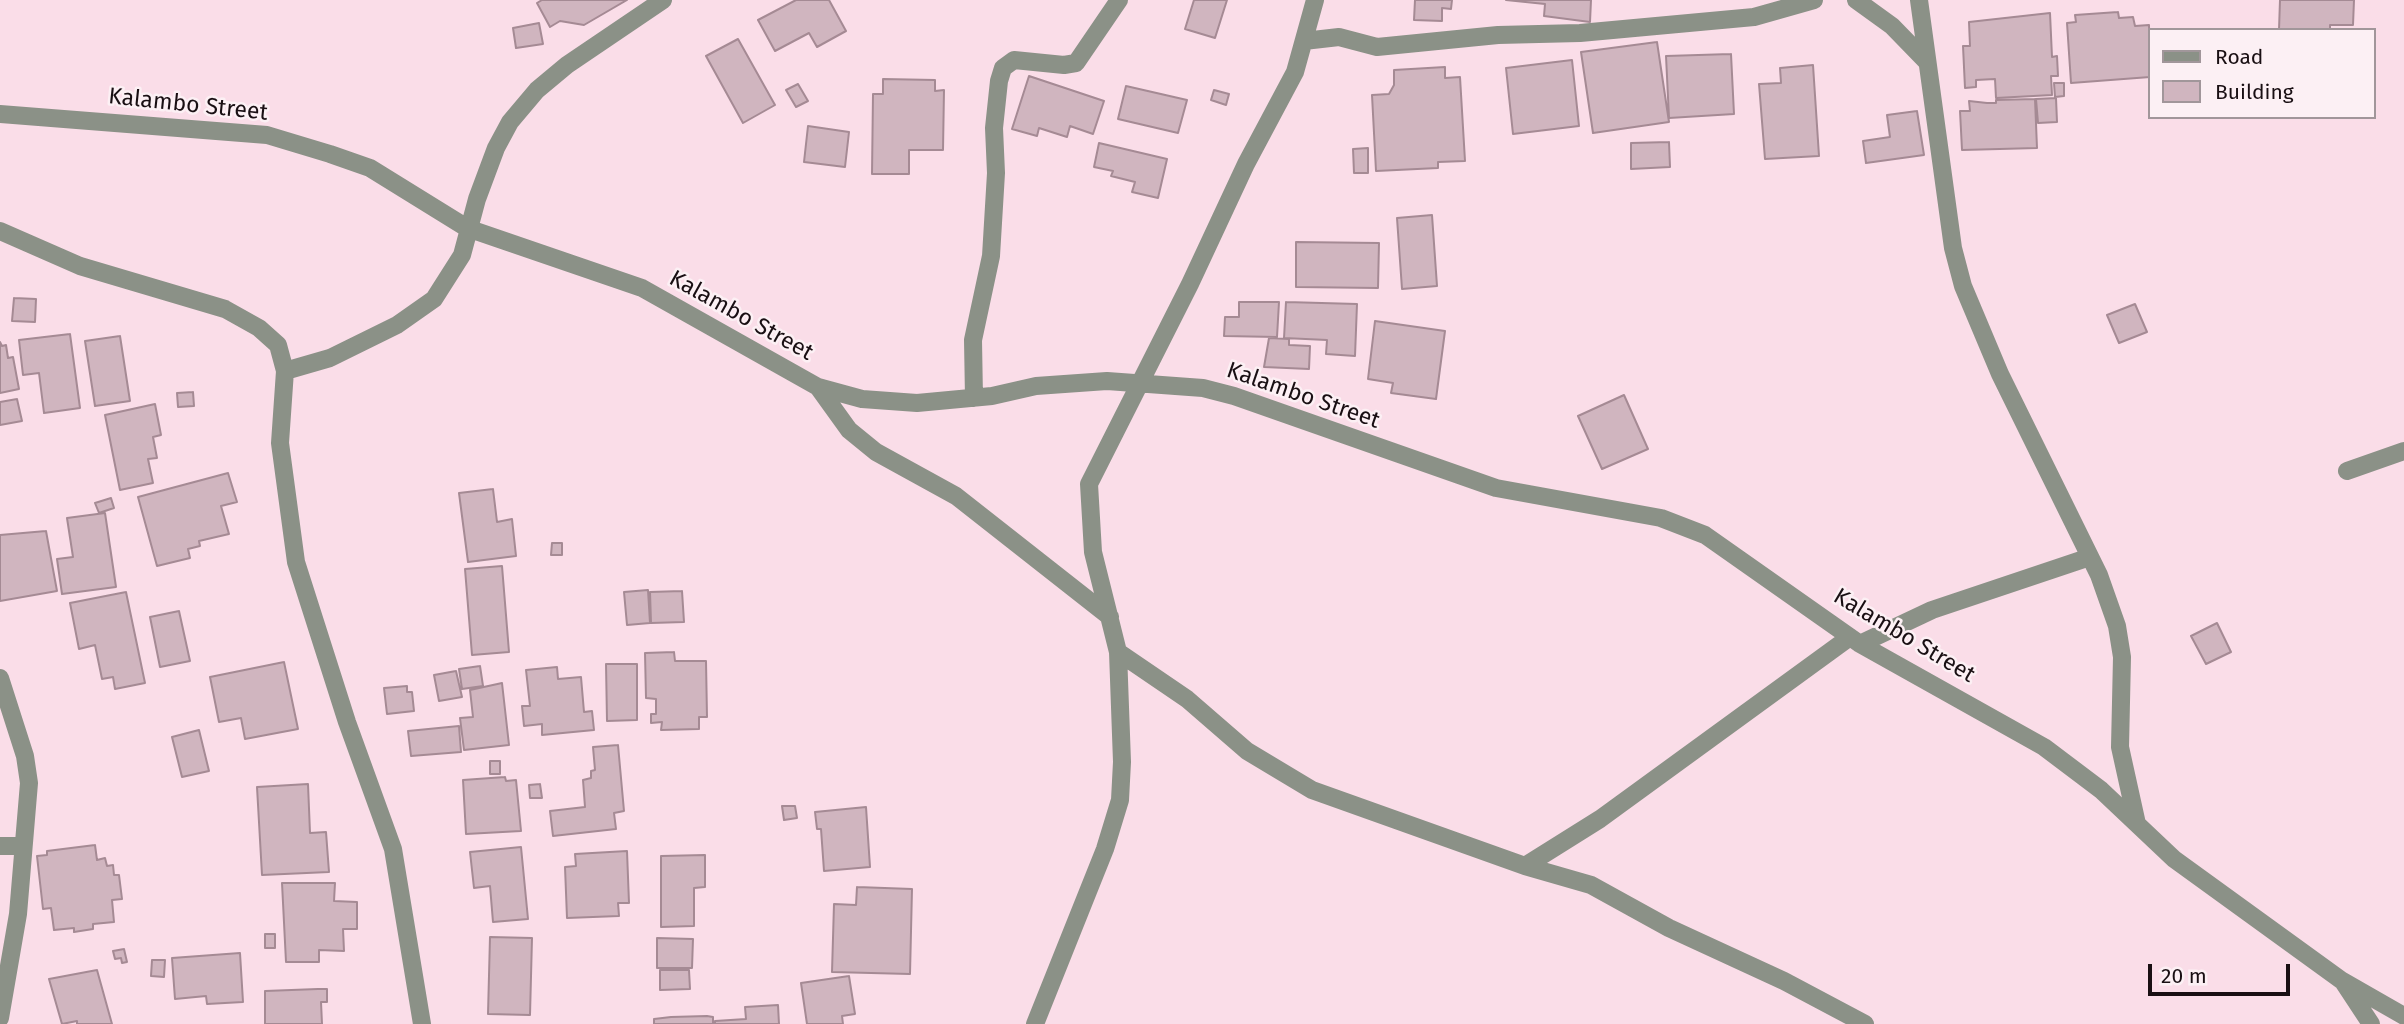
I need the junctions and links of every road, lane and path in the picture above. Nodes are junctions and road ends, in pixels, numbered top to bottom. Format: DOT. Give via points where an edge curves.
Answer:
graph roads {
  1 [pos="663,0"];
  2 [pos="1119,0"];
  3 [pos="1315,0"];
  4 [pos="1814,0"];
  5 [pos="1856,0"];
  6 [pos="1919,0"];
  7 [pos="1304,41"];
  8 [pos="1927,62"];
  9 [pos="0,114"];
  10 [pos="467,228"];
  11 [pos="0,231"];
  12 [pos="285,372"];
  13 [pos="1139,383"];
  14 [pos="818,387"];
  15 [pos="974,398"];
  16 [pos="2404,451"];
  17 [pos="2347,471"];
  18 [pos="2090,557"];
  19 [pos="1110,617"];
  20 [pos="1855,640"];
  21 [pos="1118,652"];
  22 [pos="0,678"];
  23 [pos="2137,824"];
  24 [pos="0,846"];
  25 [pos="23,846"];
  26 [pos="1525,866"];
  27 [pos="2342,980"];
  28 [pos="2404,1016"];
  29 [pos="0,1018"];
  30 [pos="422,1024"];
  31 [pos="1035,1024"];
  32 [pos="1865,1024"];
  33 [pos="2371,1024"];
  1 -- 10 [label="street" via="537,90 510,122 496,148"];
  2 -- 15 [label="street" via="1076,63 1014,60 1003,68 994,128 991,256 973,340"];
  3 -- 7 [label="street"];
  4 -- 7 [label="street" via="1754,17 1580,33 1498,35 1377,47 1339,37"];
  5 -- 8 [label="street" via="1892,26"];
  6 -- 8 [label="street"];
  7 -- 13 [label="street" via="1295,72"];
  8 -- 18 [label="street" via="1953,248 1963,286 2000,374"];
  9 -- 10 [label="street, Kalambo Street" via="267,135 370,169"];
  10 -- 12 [label="street" via="462,255 449,280 421,311 330,358"];
  10 -- 14 [label="street, Kalambo Street" via="642,288"];
  11 -- 12 [label="street" via="80,266 225,309 260,328 278,345"];
  12 -- 30 [label="street" via="279,443 296,562 393,849"];
  13 -- 15 [label="street, Kalambo Street" via="1059,384"];
  13 -- 19 [label="street" via="1089,484 1093,552"];
  13 -- 20 [label="street, Kalambo Street" via="1203,388 1234,396 1496,488 1661,517 1705,535"];
  14 -- 15 [label="street, Kalambo Street" via="892,403"];
  14 -- 19 [label="street" via="849,430 876,452 956,496"];
  16 -- 17 [label="street"];
  18 -- 20 [label="street"];
  18 -- 23 [label="street" via="2117,626 2122,657 2120,747"];
  19 -- 21 [label="street"];
  20 -- 23 [label="street, Kalambo Street" via="2044,747"];
  20 -- 26 [label="street"];
  21 -- 26 [label="street" via="1187,699 1247,751 1312,790"];
  21 -- 31 [label="street" via="1121,800"];
  22 -- 25 [label="street" via="29,783"];
  23 -- 27 [label="street, Kalambo Street" via="2174,859"];
  24 -- 25 [label="street"];
  25 -- 29 [label="street" via="18,914"];
  26 -- 32 [label="street" via="1591,885"];
  27 -- 28 [label="street, Kalambo Street"];
  27 -- 33 [label="street"];
}
